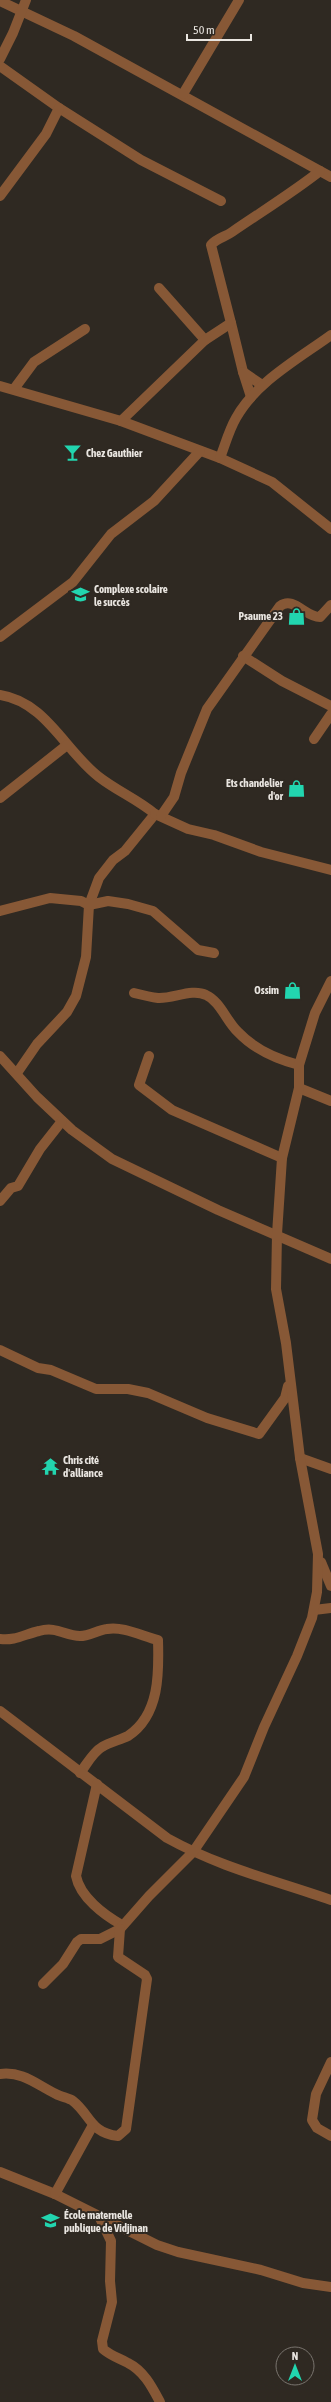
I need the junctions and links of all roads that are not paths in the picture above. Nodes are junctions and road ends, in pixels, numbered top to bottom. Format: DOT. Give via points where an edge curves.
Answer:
graph roads {
  1 [pos="26,0"];
  2 [pos="239,0"];
  3 [pos="0,1"];
  4 [pos="21,12"];
  5 [pos="0,59"];
  6 [pos="0,66"];
  7 [pos="182,94"];
  8 [pos="59,108"];
  9 [pos="320,171"];
  10 [pos="331,177"];
  11 [pos="0,196"];
  12 [pos="221,202"];
  13 [pos="159,288"];
  14 [pos="231,323"];
  15 [pos="85,329"];
  16 [pos="331,335"];
  17 [pos="205,340"];
  18 [pos="243,372"];
  19 [pos="262,385"];
  20 [pos="0,386"];
  21 [pos="14,389"];
  22 [pos="251,397"];
  23 [pos="121,421"];
  24 [pos="200,451"];
  25 [pos="220,458"];
  26 [pos="329,524"];
  27 [pos="331,605"];
  28 [pos="0,637"];
  29 [pos="243,656"];
  30 [pos="0,695"];
  31 [pos="331,706"];
  32 [pos="331,714"];
  33 [pos="314,739"];
  34 [pos="67,746"];
  35 [pos="0,798"];
  36 [pos="158,815"];
  37 [pos="331,870"];
  38 [pos="89,905"];
  39 [pos="0,911"];
  40 [pos="214,954"];
  41 [pos="331,981"];
  42 [pos="134,993"];
  43 [pos="0,1056"];
  44 [pos="149,1056"];
  45 [pos="299,1065"];
  46 [pos="17,1073"];
  47 [pos="299,1088"];
  48 [pos="331,1101"];
  49 [pos="62,1121"];
  50 [pos="282,1158"];
  51 [pos="0,1200"];
  52 [pos="277,1234"];
  53 [pos="331,1259"];
  54 [pos="0,1350"];
  55 [pos="290,1382"];
  56 [pos="300,1458"];
  57 [pos="331,1469"];
  58 [pos="318,1554"];
  59 [pos="331,1586"];
  60 [pos="331,1608"];
  61 [pos="314,1610"];
  62 [pos="0,1639"];
  63 [pos="0,1711"];
  64 [pos="80,1773"];
  65 [pos="97,1784"];
  66 [pos="193,1852"];
  67 [pos="331,1900"];
  68 [pos="121,1927"];
  69 [pos="43,1984"];
  70 [pos="331,2062"];
  71 [pos="0,2074"];
  72 [pos="93,2125"];
  73 [pos="331,2136"];
  74 [pos="0,2172"];
  75 [pos="55,2194"];
  76 [pos="100,2218"];
  77 [pos="331,2287"];
  78 [pos="160,2402"];
  1 -- 4 [label="street"];
  2 -- 7 [label="street"];
  3 -- 4 [label="street"];
  4 -- 5 [label="street"];
  4 -- 7 [label="street" via="74,36 161,85"];
  6 -- 8 [label="street"];
  7 -- 9 [label="street"];
  8 -- 11 [label="street" via="46,134"];
  8 -- 12 [label="street" via="158,171"];
  9 -- 10 [label="street"];
  9 -- 14 [label="street" via="291,194 211,245"];
  13 -- 17 [label="street"];
  14 -- 17 [label="street"];
  14 -- 18 [label="street"];
  15 -- 21 [label="street" via="34,362"];
  16 -- 19 [label="street"];
  17 -- 23 [label="street"];
  18 -- 19 [label="street"];
  18 -- 22 [label="street"];
  19 -- 22 [label="street"];
  20 -- 21 [label="street"];
  21 -- 23 [label="street"];
  22 -- 25 [label="street" via="236,418"];
  23 -- 24 [label="street"];
  24 -- 25 [label="street"];
  24 -- 28 [label="street" via="154,501 111,534 73,582"];
  25 -- 26 [label="street" via="272,482"];
  27 -- 29 [label="street" via="320,617 315,617 285,602"];
  29 -- 31 [label="street" via="282,681"];
  29 -- 36 [label="street" via="208,709 179,779 174,798"];
  30 -- 34 [label="street" via="21,701 57,730"];
  32 -- 33 [label="street"];
  34 -- 35 [label="street"];
  34 -- 36 [label="street" via="99,776"];
  36 -- 37 [label="street" via="188,829"];
  36 -- 38 [label="street" via="125,851 113,860 99,878"];
  38 -- 39 [label="street" via="81,901 50,898"];
  38 -- 40 [label="street" via="108,901 154,911 198,950"];
  38 -- 46 [label="street" via="86,957 76,996 67,1012 37,1044"];
  41 -- 45 [label="street" via="315,1013"];
  42 -- 45 [label="street" via="158,998 192,993 206,995 214,1001 238,1032 253,1045 277,1059"];
  43 -- 46 [label="street"];
  44 -- 50 [label="street" via="139,1085 172,1110"];
  45 -- 47 [label="street"];
  46 -- 49 [label="street"];
  47 -- 48 [label="street"];
  47 -- 50 [label="street"];
  49 -- 51 [label="street" via="40,1149 18,1186 10,1188"];
  49 -- 52 [label="street" via="112,1159 218,1210"];
  50 -- 52 [label="street"];
  52 -- 53 [label="street"];
  52 -- 55 [label="street" via="276,1288"];
  54 -- 55 [label="street" via="38,1368 51,1370 96,1389 128,1389 148,1393 207,1418 259,1434 285,1398"];
  55 -- 56 [label="street"];
  56 -- 57 [label="street"];
  56 -- 58 [label="street"];
  58 -- 59 [label="street"];
  58 -- 61 [label="street" via="319,1572"];
  60 -- 61 [label="street"];
  61 -- 66 [label="street" via="298,1656 264,1727 244,1777"];
  62 -- 64 [label="street" via="16,1639 39,1631 59,1630 82,1637 108,1628 158,1640 159,1672 155,1696 147,1712 137,1728 127,1736 101,1747"];
  63 -- 64 [label="street"];
  64 -- 65 [label="street"];
  65 -- 66 [label="street" via="167,1838"];
  65 -- 68 [label="street" via="76,1876 77,1883 92,1902"];
  66 -- 67 [label="street" via="243,1873"];
  66 -- 68 [label="street"];
  68 -- 69 [label="street" via="109,1936 77,1942 62,1964"];
  68 -- 72 [label="street" via="118,1957 147,1979 129,2120 126,2129 118,2136 111,2136"];
  70 -- 73 [label="street" via="316,2094 312,2120 317,2128"];
  71 -- 72 [label="street" via="23,2075 55,2094 73,2101"];
  72 -- 75 [label="street"];
  74 -- 75 [label="street"];
  75 -- 76 [label="street"];
  76 -- 77 [label="street" via="178,2252 261,2270 303,2283"];
  76 -- 78 [label="street" via="111,2241 112,2302 102,2341 103,2349 129,2363 145,2376"];
}
